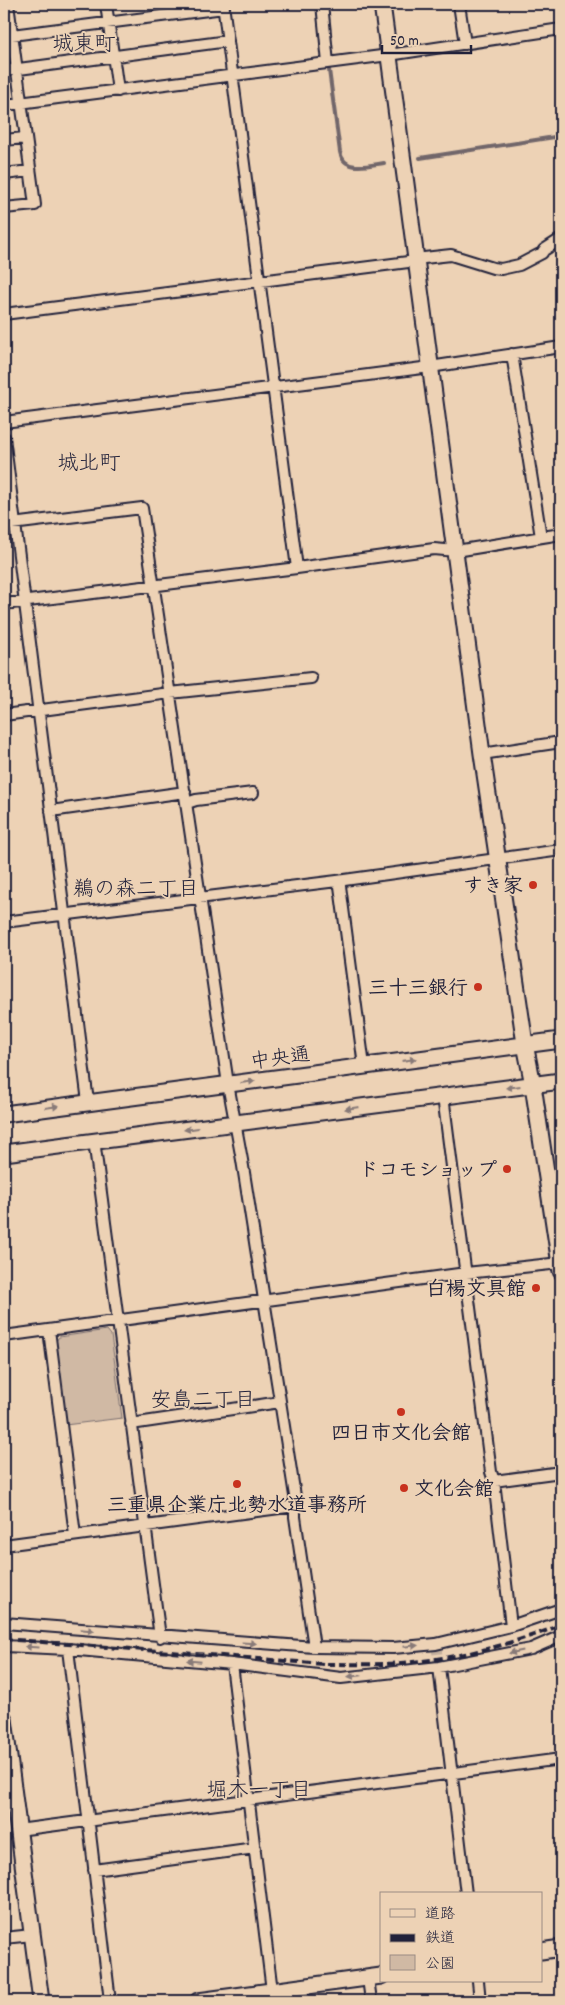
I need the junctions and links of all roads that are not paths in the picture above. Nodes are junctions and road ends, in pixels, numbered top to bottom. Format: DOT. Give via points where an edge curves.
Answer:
graph roads {
  1 [pos="8,4"];
  2 [pos="106,4"];
  3 [pos="322,4"];
  4 [pos="382,4"];
  5 [pos="459,4"];
  6 [pos="224,6"];
  7 [pos="109,22"];
  8 [pos="561,28"];
  9 [pos="8,36"];
  10 [pos="228,41"];
  11 [pos="465,44"];
  12 [pos="389,55"];
  13 [pos="113,56"];
  14 [pos="328,64"];
  15 [pos="16,69"];
  16 [pos="4,71"];
  17 [pos="233,76"];
  18 [pos="118,91"];
  19 [pos="20,103"];
  20 [pos="4,105"];
  21 [pos="25,138"];
  22 [pos="4,140"];
  23 [pos="30,172"];
  24 [pos="4,174"];
  25 [pos="4,208"];
  26 [pos="561,239"];
  27 [pos="415,260"];
  28 [pos="259,281"];
  29 [pos="4,314"];
  30 [pos="561,346"];
  31 [pos="512,354"];
  32 [pos="430,367"];
  33 [pos="273,387"];
  34 [pos="4,422"];
  35 [pos="4,437"];
  36 [pos="15,524"];
  37 [pos="4,525"];
  38 [pos="561,534"];
  39 [pos="541,538"];
  40 [pos="456,551"];
  41 [pos="297,568"];
  42 [pos="153,584"];
  43 [pos="24,601"];
  44 [pos="4,604"];
  45 [pos="310,678"];
  46 [pos="170,692"];
  47 [pos="38,711"];
  48 [pos="4,715"];
  49 [pos="561,742"];
  50 [pos="482,754"];
  51 [pos="185,792"];
  52 [pos="253,793"];
  53 [pos="186,803"];
  54 [pos="51,811"];
  55 [pos="561,850"];
  56 [pos="498,859"];
  57 [pos="337,881"];
  58 [pos="201,897"];
  59 [pos="65,916"];
  60 [pos="4,922"];
  61 [pos="561,1040"];
  62 [pos="525,1044"];
  63 [pos="364,1066"];
  64 [pos="561,1081"];
  65 [pos="228,1084"];
  66 [pos="533,1085"];
  67 [pos="444,1096"];
  68 [pos="88,1102"];
  69 [pos="4,1114"];
  70 [pos="235,1124"];
  71 [pos="94,1140"];
  72 [pos="4,1153"];
  73 [pos="561,1267"];
  74 [pos="466,1273"];
  75 [pos="264,1302"];
  76 [pos="117,1322"];
  77 [pos="49,1330"];
  78 [pos="4,1336"];
  79 [pos="280,1402"];
  80 [pos="131,1424"];
  81 [pos="561,1472"];
  82 [pos="494,1481"];
  83 [pos="295,1506"];
  84 [pos="145,1525"];
  85 [pos="75,1535"];
  86 [pos="4,1545"];
  87 [pos="561,1609"];
  88 [pos="4,1623"];
  89 [pos="511,1626"];
  90 [pos="160,1636"];
  91 [pos="561,1636"];
  92 [pos="4,1646"];
  93 [pos="314,1647"];
  94 [pos="68,1650"];
  95 [pos="232,1664"];
  96 [pos="439,1668"];
  97 [pos="4,1724"];
  98 [pos="561,1759"];
  99 [pos="451,1774"];
  100 [pos="248,1798"];
  101 [pos="88,1820"];
  102 [pos="18,1830"];
  103 [pos="255,1848"];
  104 [pos="94,1870"];
  105 [pos="466,1892"];
  106 [pos="32,1935"];
  107 [pos="4,1938"];
  108 [pos="561,1948"];
  109 [pos="542,1951"];
  110 [pos="374,1977"];
  111 [pos="478,1982"];
  112 [pos="272,1991"];
  113 [pos="41,2001"];
  114 [pos="110,2001"];
  115 [pos="208,2001"];
  116 [pos="371,2001"];
  117 [pos="480,2001"];
  1 -- 9 [label="street"];
  2 -- 7 [label="street"];
  3 -- 14 [label="street"];
  4 -- 12 [label="street"];
  5 -- 11 [label="street"];
  6 -- 7 [label="street"];
  6 -- 10 [label="street"];
  7 -- 9 [label="street"];
  7 -- 13 [label="street"];
  8 -- 11 [label="street"];
  9 -- 15 [label="street"];
  10 -- 13 [label="street"];
  10 -- 17 [label="street"];
  11 -- 12 [label="street"];
  12 -- 14 [label="street"];
  12 -- 27 [label="street"];
  13 -- 15 [label="street"];
  13 -- 18 [label="street"];
  14 -- 17 [label="street"];
  15 -- 16 [label="street"];
  15 -- 19 [label="street"];
  17 -- 18 [label="street"];
  17 -- 28 [label="street"];
  18 -- 19 [label="street"];
  19 -- 20 [label="street"];
  19 -- 21 [label="street"];
  21 -- 22 [label="street"];
  21 -- 23 [label="street"];
  23 -- 24 [label="street"];
  23 -- 25 [label="street" via="35,204"];
  26 -- 27 [label="street" via="542,253 501,269 451,255"];
  27 -- 28 [label="street"];
  27 -- 32 [label="street"];
  28 -- 29 [label="street"];
  28 -- 33 [label="street"];
  30 -- 31 [label="street"];
  31 -- 32 [label="street"];
  31 -- 39 [label="street"];
  32 -- 33 [label="street"];
  32 -- 40 [label="street"];
  33 -- 34 [label="street"];
  33 -- 41 [label="street"];
  35 -- 36 [label="street"];
  36 -- 37 [label="street"];
  36 -- 42 [label="street" via="142,508"];
  36 -- 43 [label="street"];
  38 -- 39 [label="street"];
  39 -- 40 [label="street"];
  40 -- 41 [label="street" via="434,549"];
  40 -- 50 [label="street"];
  41 -- 42 [label="street"];
  42 -- 43 [label="street"];
  42 -- 46 [label="street"];
  43 -- 44 [label="street"];
  43 -- 47 [label="street"];
  45 -- 46 [label="street"];
  46 -- 47 [label="street"];
  46 -- 51 [label="street"];
  47 -- 48 [label="street"];
  47 -- 54 [label="street"];
  49 -- 50 [label="street"];
  50 -- 56 [label="street"];
  51 -- 53 [label="street"];
  51 -- 54 [label="street"];
  52 -- 53 [label="street"];
  53 -- 58 [label="street"];
  54 -- 59 [label="street"];
  55 -- 56 [label="street"];
  56 -- 57 [label="street"];
  56 -- 62 [label="street"];
  57 -- 58 [label="street"];
  57 -- 63 [label="street"];
  58 -- 59 [label="street"];
  58 -- 65 [label="street"];
  59 -- 60 [label="street"];
  59 -- 68 [label="street"];
  61 -- 62 [label="street, 中央通"];
  63 -- 62 [label="street, 中央通, one-way"];
  62 -- 66 [label="street"];
  65 -- 63 [label="street, 中央通, one-way"];
  64 -- 66 [label="street"];
  65 -- 68 [label="street, 中央通"];
  65 -- 70 [label="street"];
  66 -- 67 [label="street, one-way"];
  66 -- 73 [label="street"];
  67 -- 70 [label="street, one-way"];
  67 -- 74 [label="street"];
  69 -- 68 [label="street, 中央通, one-way"];
  70 -- 71 [label="street, one-way"];
  70 -- 75 [label="street"];
  71 -- 72 [label="street"];
  71 -- 76 [label="street"];
  73 -- 74 [label="street"];
  74 -- 75 [label="street"];
  74 -- 82 [label="street"];
  75 -- 76 [label="street"];
  75 -- 79 [label="street"];
  76 -- 77 [label="street"];
  76 -- 80 [label="street"];
  77 -- 78 [label="street"];
  77 -- 85 [label="street"];
  79 -- 80 [label="street"];
  79 -- 83 [label="street"];
  80 -- 84 [label="street"];
  81 -- 82 [label="street"];
  82 -- 89 [label="street"];
  83 -- 84 [label="street"];
  83 -- 93 [label="street"];
  84 -- 85 [label="street"];
  84 -- 90 [label="street"];
  85 -- 86 [label="street"];
  87 -- 89 [label="street"];
  88 -- 90 [label="street, one-way"];
  93 -- 89 [label="street, one-way" via="393,1648 436,1644"];
  90 -- 93 [label="street, one-way"];
  91 -- 96 [label="street, one-way" via="531,1650"];
  94 -- 92 [label="street, one-way"];
  95 -- 94 [label="street, one-way"];
  94 -- 101 [label="street"];
  96 -- 95 [label="street, one-way" via="341,1678"];
  95 -- 100 [label="street"];
  96 -- 99 [label="street"];
  97 -- 102 [label="street"];
  98 -- 99 [label="street"];
  99 -- 100 [label="street"];
  99 -- 105 [label="street"];
  100 -- 101 [label="street"];
  100 -- 103 [label="street"];
  101 -- 102 [label="street"];
  101 -- 104 [label="street"];
  102 -- 106 [label="street"];
  103 -- 104 [label="street"];
  103 -- 112 [label="street"];
  104 -- 114 [label="street"];
  106 -- 107 [label="street"];
  106 -- 113 [label="street"];
  108 -- 109 [label="street"];
  110 -- 112 [label="street"];
  110 -- 116 [label="street"];
  111 -- 117 [label="street"];
  112 -- 115 [label="street"];
}
